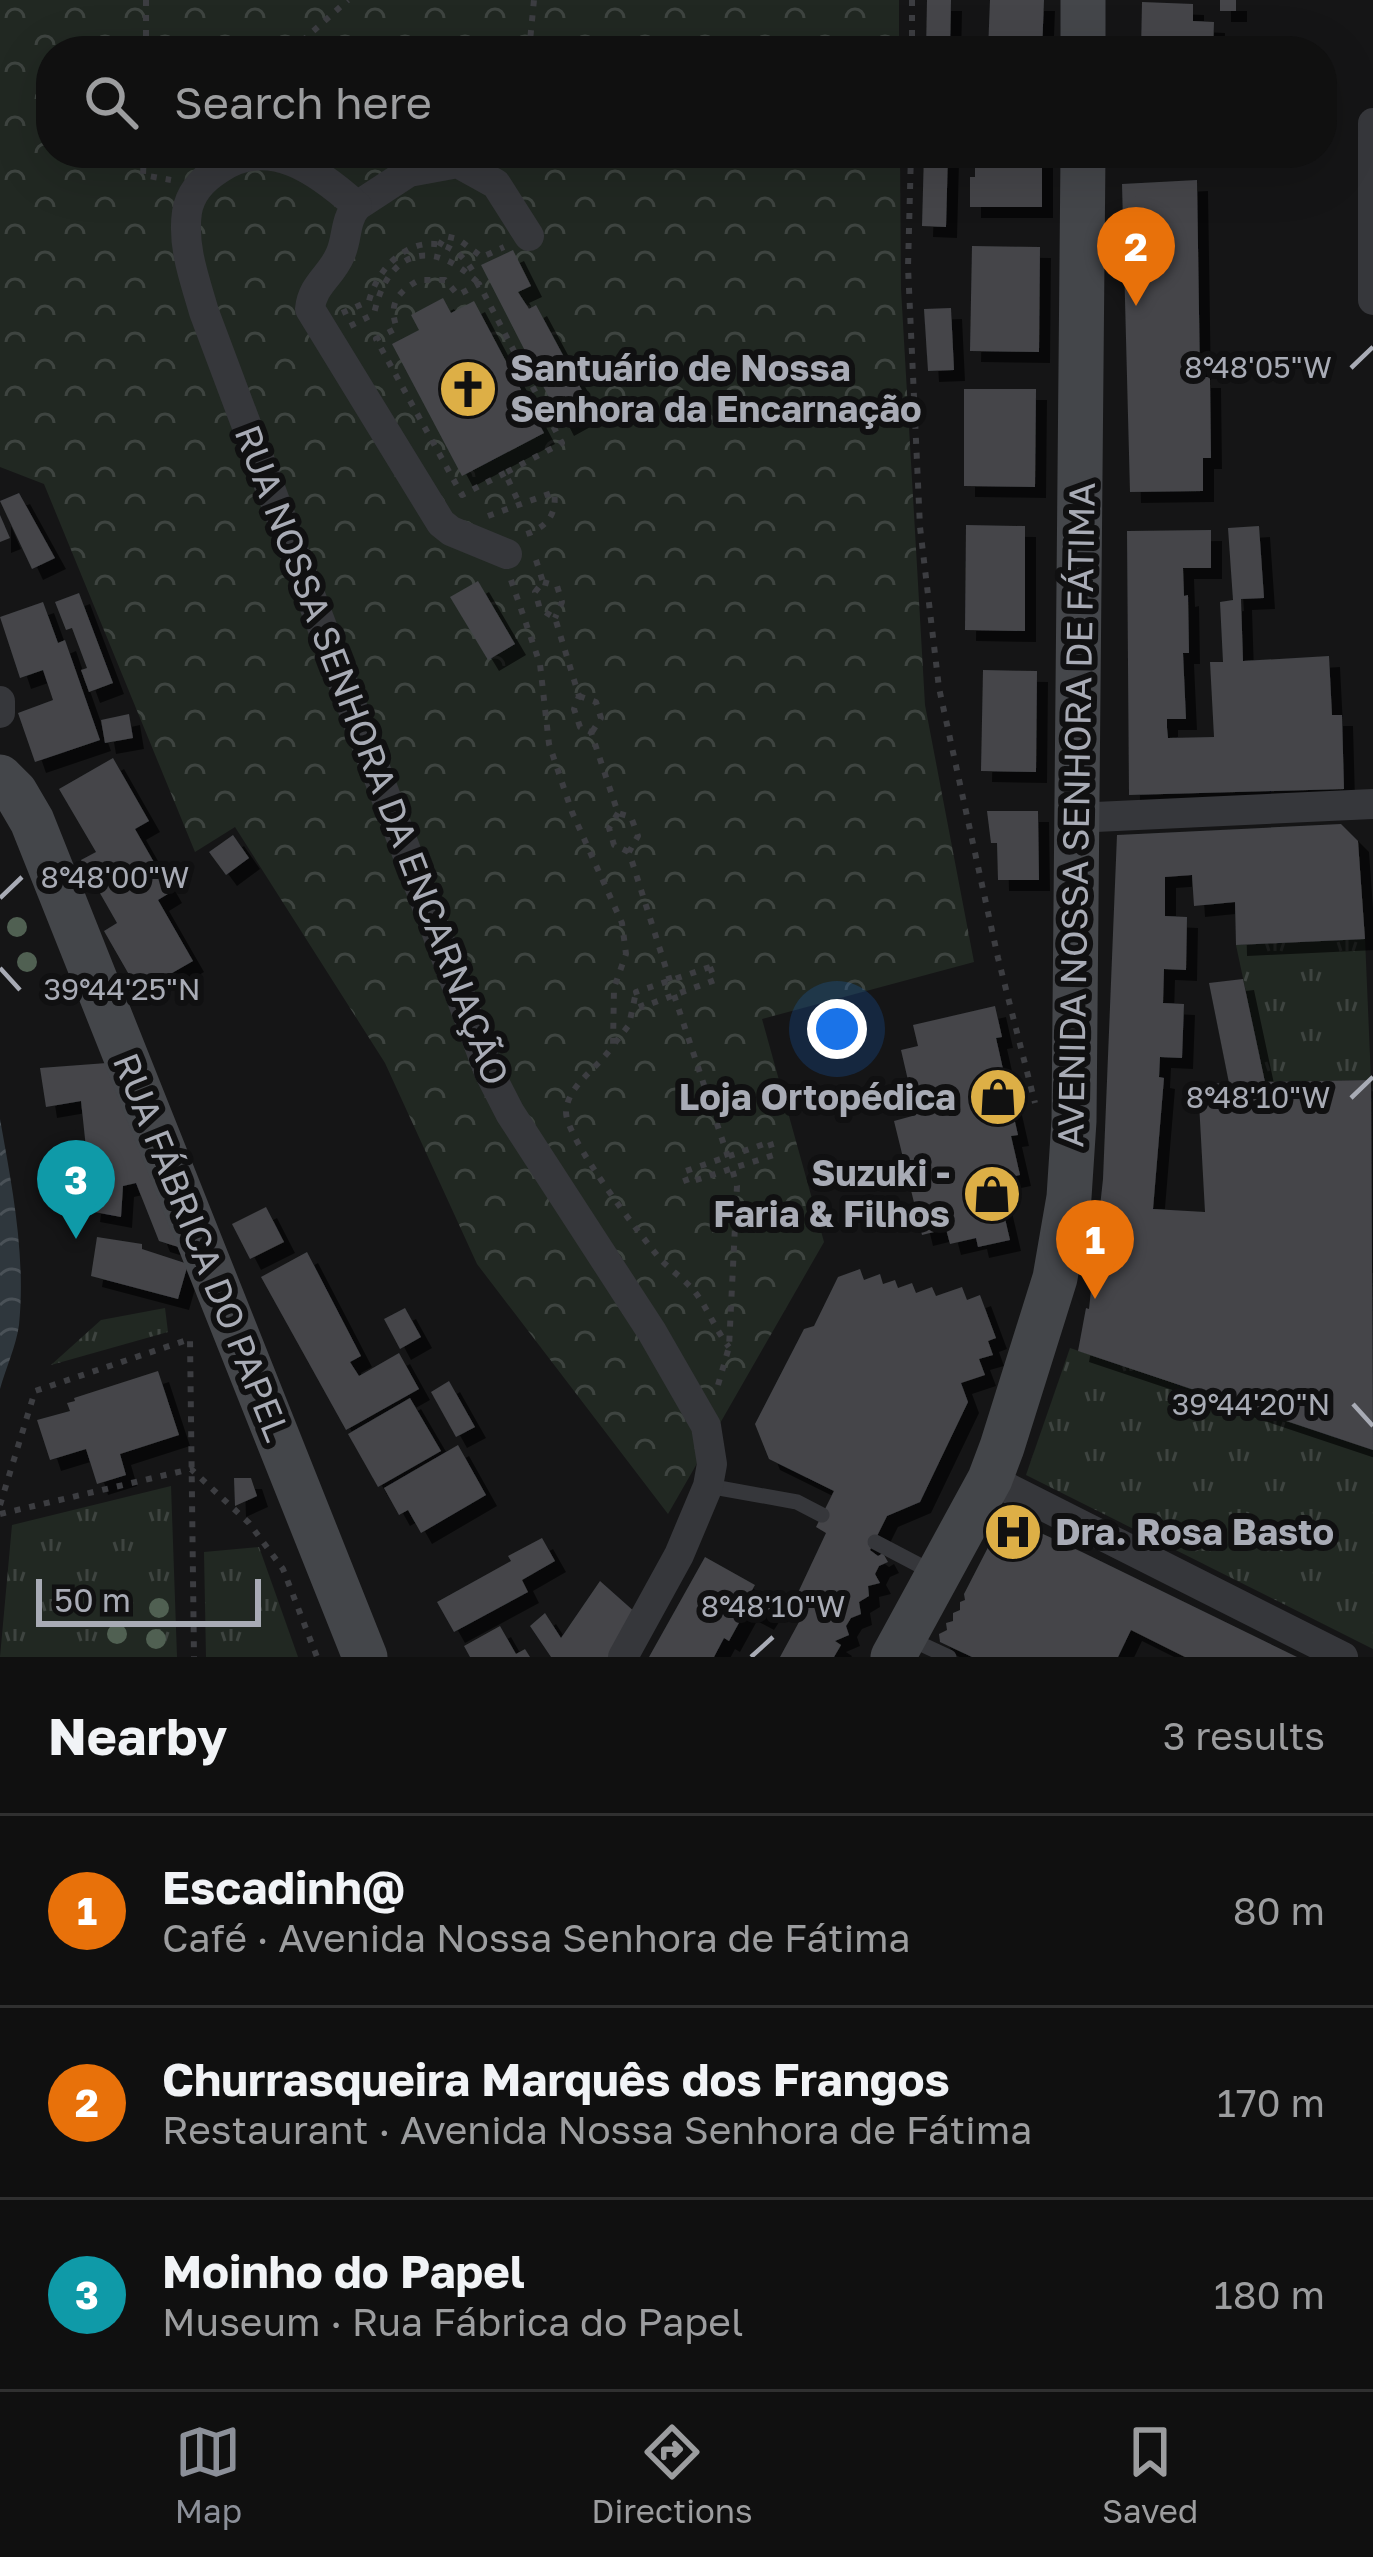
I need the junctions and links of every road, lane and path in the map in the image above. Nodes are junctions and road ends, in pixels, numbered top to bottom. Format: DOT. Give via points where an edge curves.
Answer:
graph roads {
  1 [pos="146,0"];
  2 [pos="348,0"];
  3 [pos="533,0"];
  4 [pos="912,0"];
  5 [pos="1083,0"];
  6 [pos="146,36"];
  7 [pos="308,36"];
  8 [pos="530,36"];
  9 [pos="912,36"];
  10 [pos="1083,36"];
  11 [pos="1373,123"];
  12 [pos="143,168"];
  13 [pos="221,168"];
  14 [pos="305,168"];
  15 [pos="431,168"];
  16 [pos="467,168"];
  17 [pos="911,168"];
  18 [pos="1083,168"];
  19 [pos="198,186"];
  20 [pos="357,206"];
  21 [pos="529,236"];
  22 [pos="439,245"];
  23 [pos="482,257"];
  24 [pos="479,284"];
  25 [pos="1373,300"];
  26 [pos="369,301"];
  27 [pos="348,327"];
  28 [pos="505,472"];
  29 [pos="520,505"];
  30 [pos="513,548"];
  31 [pos="543,582"];
  32 [pos="555,619"];
  33 [pos="580,696"];
  34 [pos="0,701"];
  35 [pos="0,713"];
  36 [pos="591,732"];
  37 [pos="0,777"];
  38 [pos="1373,804"];
  39 [pos="618,813"];
  40 [pos="1074,818"];
  41 [pos="629,852"];
  42 [pos="670,981"];
  43 [pos="636,992"];
  44 [pos="674,995"];
  45 [pos="613,1045"];
  46 [pos="1036,1107"];
  47 [pos="728,1157"];
  48 [pos="732,1169"];
  49 [pos="729,1347"];
  50 [pos="717,1386"];
  51 [pos="191,1469"];
  52 [pos="990,1479"];
  53 [pos="708,1486"];
  54 [pos="0,1510"];
  55 [pos="822,1515"];
  56 [pos="874,1541"];
  57 [pos="939,1576"];
  58 [pos="899,1647"];
  59 [pos="194,1657"];
  60 [pos="317,1657"];
  61 [pos="365,1657"];
  62 [pos="623,1657"];
  63 [pos="949,1657"];
  64 [pos="1343,1657"];
  1 -- 6 [label="path"];
  2 -- 7 [label="path"];
  3 -- 8 [label="path"];
  4 -- 9 [label="path"];
  5 -- 10 [label="main road"];
  11 -- 25 [label="street"];
  12 -- 19 [label="path" via="143,175"];
  13 -- 19 [label="street"];
  14 -- 20 [label="street"];
  15 -- 20 [label="street" via="410,172"];
  16 -- 21 [label="street" via="496,184"];
  17 -- 46 [label="path" via="920,527 934,649"];
  18 -- 40 [label="main road, AVENIDA NOSSA SENHORA DE FÁTIMA"];
  19 -- 53 [label="street, RUA NOSSA SENHORA DA ENCARNAÇÃO" via="186,243 204,312 489,1072 706,1426"];
  20 -- 30 [label="street" via="310,309 441,523"];
  22 -- 23 [label="path" via="451,236"];
  22 -- 24 [label="path" via="459,255"];
  22 -- 26 [label="path" via="395,256"];
  24 -- 27 [label="path" via="450,260 416,256 388,274 374,314"];
  24 -- 28 [label="path" via="562,443"];
  24 -- 28 [label="path" via="458,295 445,280 419,280 393,305 398,328 376,339 462,495"];
  28 -- 29 [label="path"];
  29 -- 30 [label="path" via="494,514"];
  29 -- 30 [label="path" via="554,492 547,523"];
  30 -- 31 [label="path"];
  30 -- 45 [label="path" via="549,744 622,923 626,954 614,988"];
  31 -- 32 [label="path" via="536,592 541,609"];
  31 -- 32 [label="path" via="557,586"];
  32 -- 33 [label="path"];
  33 -- 36 [label="path" via="574,709"];
  33 -- 36 [label="path" via="596,702 601,718"];
  34 -- 35 [label="street"];
  36 -- 39 [label="path"];
  37 -- 61 [label="main road, RUA FÁBRICA DO PAPEL" via="40,841"];
  38 -- 40 [label="street"];
  39 -- 41 [label="path" via="609,828 614,845"];
  39 -- 41 [label="path" via="631,817 638,836"];
  40 -- 52 [label="main road, AVENIDA NOSSA SENHORA DE FÁTIMA" via="1069,1197 1055,1278"];
  41 -- 42 [label="path"];
  42 -- 43 [label="path"];
  42 -- 44 [label="path" via="710,967 715,980"];
  43 -- 44 [label="path" via="641,1007"];
  43 -- 45 [label="path" via="629,1024"];
  44 -- 47 [label="path"];
  45 -- 49 [label="path" via="574,1089 568,1124"];
  47 -- 48 [label="path" via="770,1142 774,1155"];
  47 -- 48 [label="path" via="683,1172 687,1183"];
  48 -- 49 [label="path"];
  49 -- 50 [label="path"];
  51 -- 54 [label="path"];
  51 -- 54 [label="path" via="190,1339 35,1391"];
  51 -- 59 [label="path"];
  51 -- 60 [label="path" via="248,1522 283,1569"];
  52 -- 57 [label="main road, AVENIDA NOSSA SENHORA DE FÁTIMA"];
  52 -- 64 [label="street"];
  53 -- 55 [label="lane" via="797,1502"];
  53 -- 62 [label="street, RUA NOSSA SENHORA DA ENCARNAÇÃO"];
  56 -- 57 [label="lane"];
  57 -- 58 [label="main road, AVENIDA NOSSA SENHORA DE FÁTIMA"];
  58 -- 63 [label="lane"];
}
